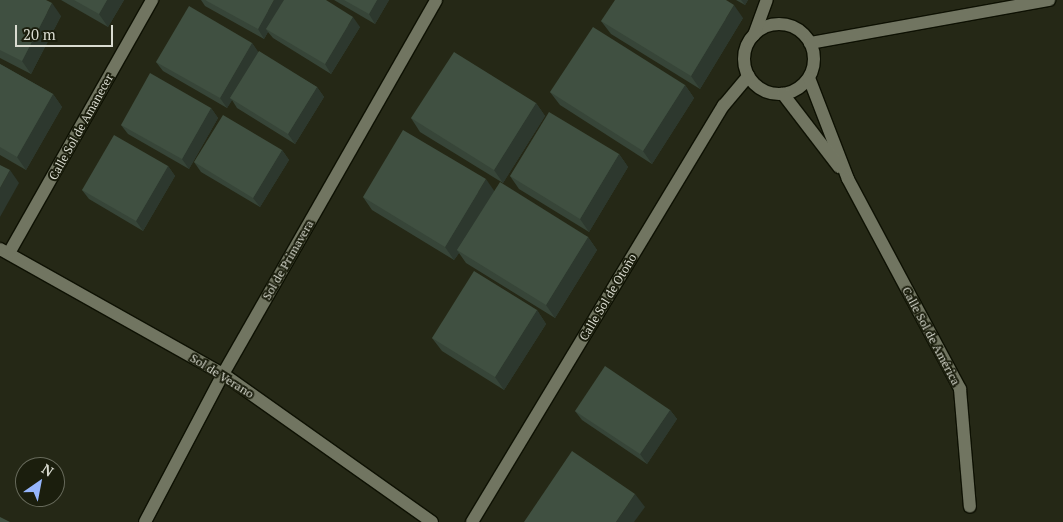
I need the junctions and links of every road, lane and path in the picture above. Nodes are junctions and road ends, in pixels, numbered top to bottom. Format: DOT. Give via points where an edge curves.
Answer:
graph roads {
  1 [pos="152,0"];
  2 [pos="436,0"];
  3 [pos="767,0"];
  4 [pos="1049,0"];
  5 [pos="754,35"];
  6 [pos="810,43"];
  7 [pos="748,76"];
  8 [pos="809,78"];
  9 [pos="782,94"];
  10 [pos="848,179"];
  11 [pos="5,251"];
  12 [pos="223,374"];
  13 [pos="970,507"];
  14 [pos="145,522"];
  15 [pos="432,522"];
  16 [pos="472,522"];
  1 -- 11 [label="street, Calle Sol de Amanecer"];
  2 -- 12 [label="street, Sol de Primavera"];
  3 -- 5 [label="street"];
  4 -- 6 [label="street"];
  5 -- 6 [label="street" via="783,24 803,33"];
  5 -- 7 [label="street" via="744,53"];
  6 -- 8 [label="street" via="814,55"];
  7 -- 9 [label="street" via="766,92"];
  7 -- 16 [label="street, Calle Sol de Otoño" via="724,105"];
  8 -- 9 [label="street" via="801,88"];
  8 -- 10 [label="street, Calle Sol de América"];
  9 -- 10 [label="street, Calle Sol de América"];
  10 -- 13 [label="street, Calle Sol de América" via="960,389"];
  11 -- 12 [label="street, Sol de Verano"];
  12 -- 14 [label="street, Sol de Primavera"];
  12 -- 15 [label="street, Sol de Verano"];
}
